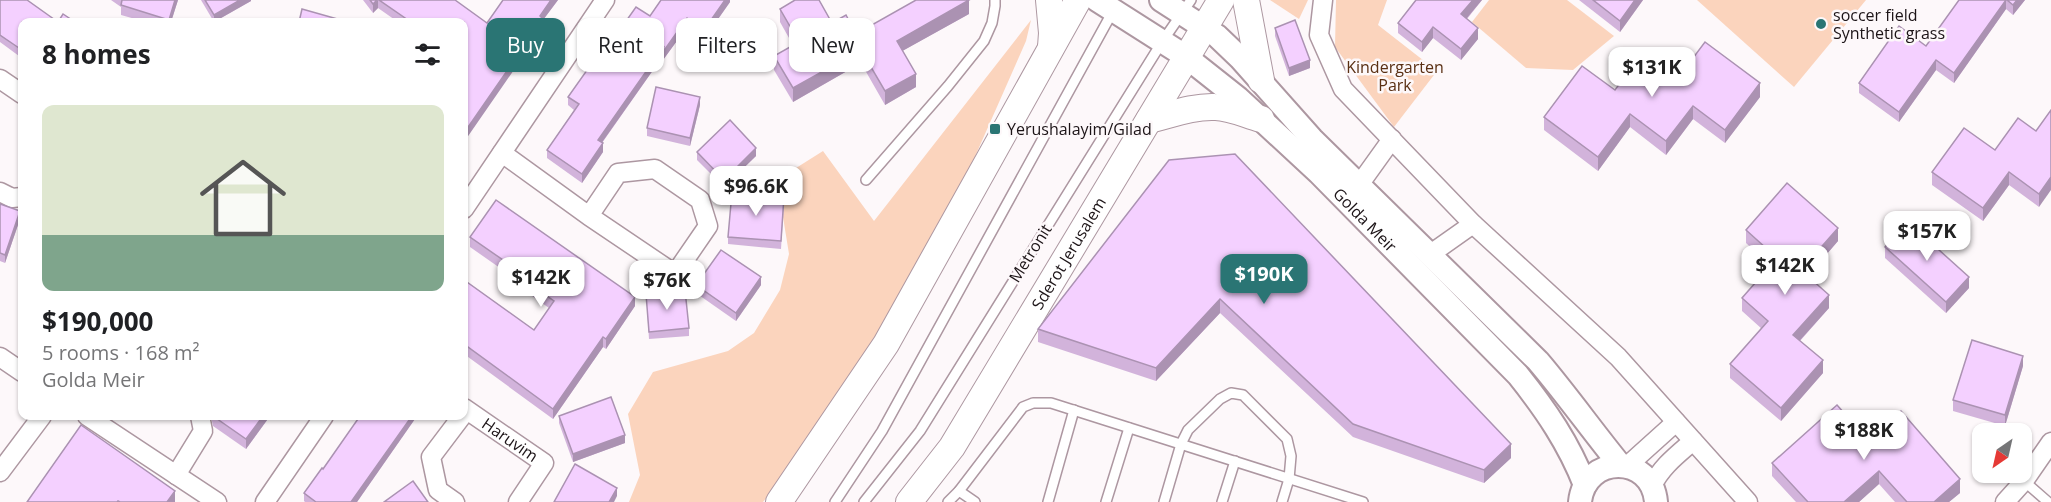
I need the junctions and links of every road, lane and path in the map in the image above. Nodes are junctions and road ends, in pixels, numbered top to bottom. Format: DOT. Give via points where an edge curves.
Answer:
graph roads {
  1 [pos="605,0"];
  2 [pos="994,0"];
  3 [pos="1049,0"];
  4 [pos="1077,0"];
  5 [pos="1161,0"];
  6 [pos="1221,0"];
  7 [pos="1246,0"];
  8 [pos="1323,0"];
  9 [pos="1109,4"];
  10 [pos="1186,7"];
  11 [pos="1204,27"];
  12 [pos="1162,42"];
  13 [pos="1050,51"];
  14 [pos="1185,56"];
  15 [pos="0,80"];
  16 [pos="1261,80"];
  17 [pos="18,91"];
  18 [pos="1261,119"];
  19 [pos="1149,120"];
  20 [pos="1392,139"];
  21 [pos="501,153"];
  22 [pos="866,180"];
  23 [pos="1359,185"];
  24 [pos="0,192"];
  25 [pos="18,197"];
  26 [pos="468,203"];
  27 [pos="589,216"];
  28 [pos="1473,224"];
  29 [pos="1429,255"];
  30 [pos="0,357"];
  31 [pos="18,369"];
  32 [pos="1074,410"];
  33 [pos="468,415"];
  34 [pos="39,420"];
  35 [pos="95,420"];
  36 [pos="201,420"];
  37 [pos="321,420"];
  38 [pos="458,420"];
  39 [pos="1676,422"];
  40 [pos="1129,428"];
  41 [pos="1693,441"];
  42 [pos="2051,442"];
  43 [pos="1181,444"];
  44 [pos="1235,461"];
  45 [pos="1624,466"];
  46 [pos="2032,469"];
  47 [pos="0,472"];
  48 [pos="176,475"];
  49 [pos="1289,478"];
  50 [pos="2022,483"];
  51 [pos="2026,483"];
  52 [pos="959,491"];
  53 [pos="1582,494"];
  54 [pos="1657,497"];
  55 [pos="1347,500"];
  56 [pos="217,502"];
  57 [pos="265,502"];
  58 [pos="455,502"];
  59 [pos="518,502"];
  60 [pos="779,502"];
  61 [pos="834,502"];
  62 [pos="864,502"];
  63 [pos="909,502"];
  64 [pos="948,502"];
  65 [pos="975,502"];
  66 [pos="1048,502"];
  67 [pos="1106,502"];
  68 [pos="1164,502"];
  69 [pos="1222,502"];
  70 [pos="1282,502"];
  71 [pos="1363,502"];
  72 [pos="1748,502"];
  73 [pos="2005,502"];
  74 [pos="2048,502"];
  1 -- 21 [label="street"];
  2 -- 22 [label="lane" via="992,23 984,41"];
  3 -- 13 [label="main road"];
  4 -- 13 [label="main road"];
  5 -- 10 [label="street, Golda Meir"];
  6 -- 11 [label="main road, Sderot Jerusalem"];
  7 -- 16 [label="main road"];
  8 -- 20 [label="street" via="1319,35 1343,89"];
  9 -- 12 [label="street, Golda Meir"];
  9 -- 61 [label="lane" via="882,431"];
  10 -- 11 [label="street, Golda Meir"];
  10 -- 12 [label="lane, Metronit"];
  11 -- 14 [label="main road, Sderot Jerusalem"];
  11 -- 16 [label="street, Golda Meir"];
  12 -- 14 [label="street, Golda Meir"];
  12 -- 62 [label="lane, Metronit" via="920,431"];
  13 -- 60 [label="main road" via="886,344"];
  14 -- 18 [label="street, Golda Meir"];
  14 -- 19 [label="main road, Sderot Jerusalem"];
  15 -- 17 [label="street"];
  16 -- 23 [label="street, Golda Meir"];
  18 -- 19 [label="main road" via="1213,107"];
  18 -- 53 [label="street, Golda Meir" via="1518,375 1567,445"];
  19 -- 63 [label="main road, Sderot Jerusalem" via="952,447"];
  20 -- 23 [label="street"];
  20 -- 28 [label="street"];
  21 -- 26 [label="street"];
  21 -- 27 [label="street"];
  23 -- 29 [label="street, Golda Meir"];
  24 -- 25 [label="street"];
  27 -- 27 [label="street" via="675,274 708,226 700,200 655,169 618,173"];
  28 -- 29 [label="street"];
  28 -- 39 [label="street" via="1618,357"];
  29 -- 45 [label="street, Golda Meir" via="1538,361 1600,442"];
  30 -- 31 [label="street"];
  32 -- 40 [label="lane"];
  32 -- 52 [label="lane" via="1051,403 1023,407"];
  32 -- 66 [label="lane"];
  33 -- 59 [label="street, Haruvim" via="544,463"];
  34 -- 47 [label="street"];
  35 -- 48 [label="street"];
  36 -- 48 [label="street" via="204,431"];
  37 -- 57 [label="street"];
  38 -- 58 [label="street, Haruvim" via="431,457 438,490"];
  39 -- 41 [label="street"];
  39 -- 45 [label="street"];
  40 -- 43 [label="lane"];
  40 -- 67 [label="lane"];
  41 -- 54 [label="street" via="1658,475"];
  41 -- 72 [label="street"];
  42 -- 46 [label="street"];
  43 -- 44 [label="lane"];
  43 -- 49 [label="lane" via="1188,430 1220,399 1231,393 1243,395 1287,439 1291,456"];
  43 -- 68 [label="lane"];
  44 -- 49 [label="lane"];
  44 -- 69 [label="lane"];
  45 -- 53 [label="street" via="1598,471"];
  45 -- 54 [label="street, Golda Meir" via="1644,476"];
  48 -- 56 [label="street"];
  49 -- 55 [label="lane"];
  49 -- 70 [label="lane"];
  50 -- 73 [label="street"];
  51 -- 74 [label="lane"];
  52 -- 64 [label="lane"];
  52 -- 65 [label="lane"];
  55 -- 71 [label="lane"];
}
